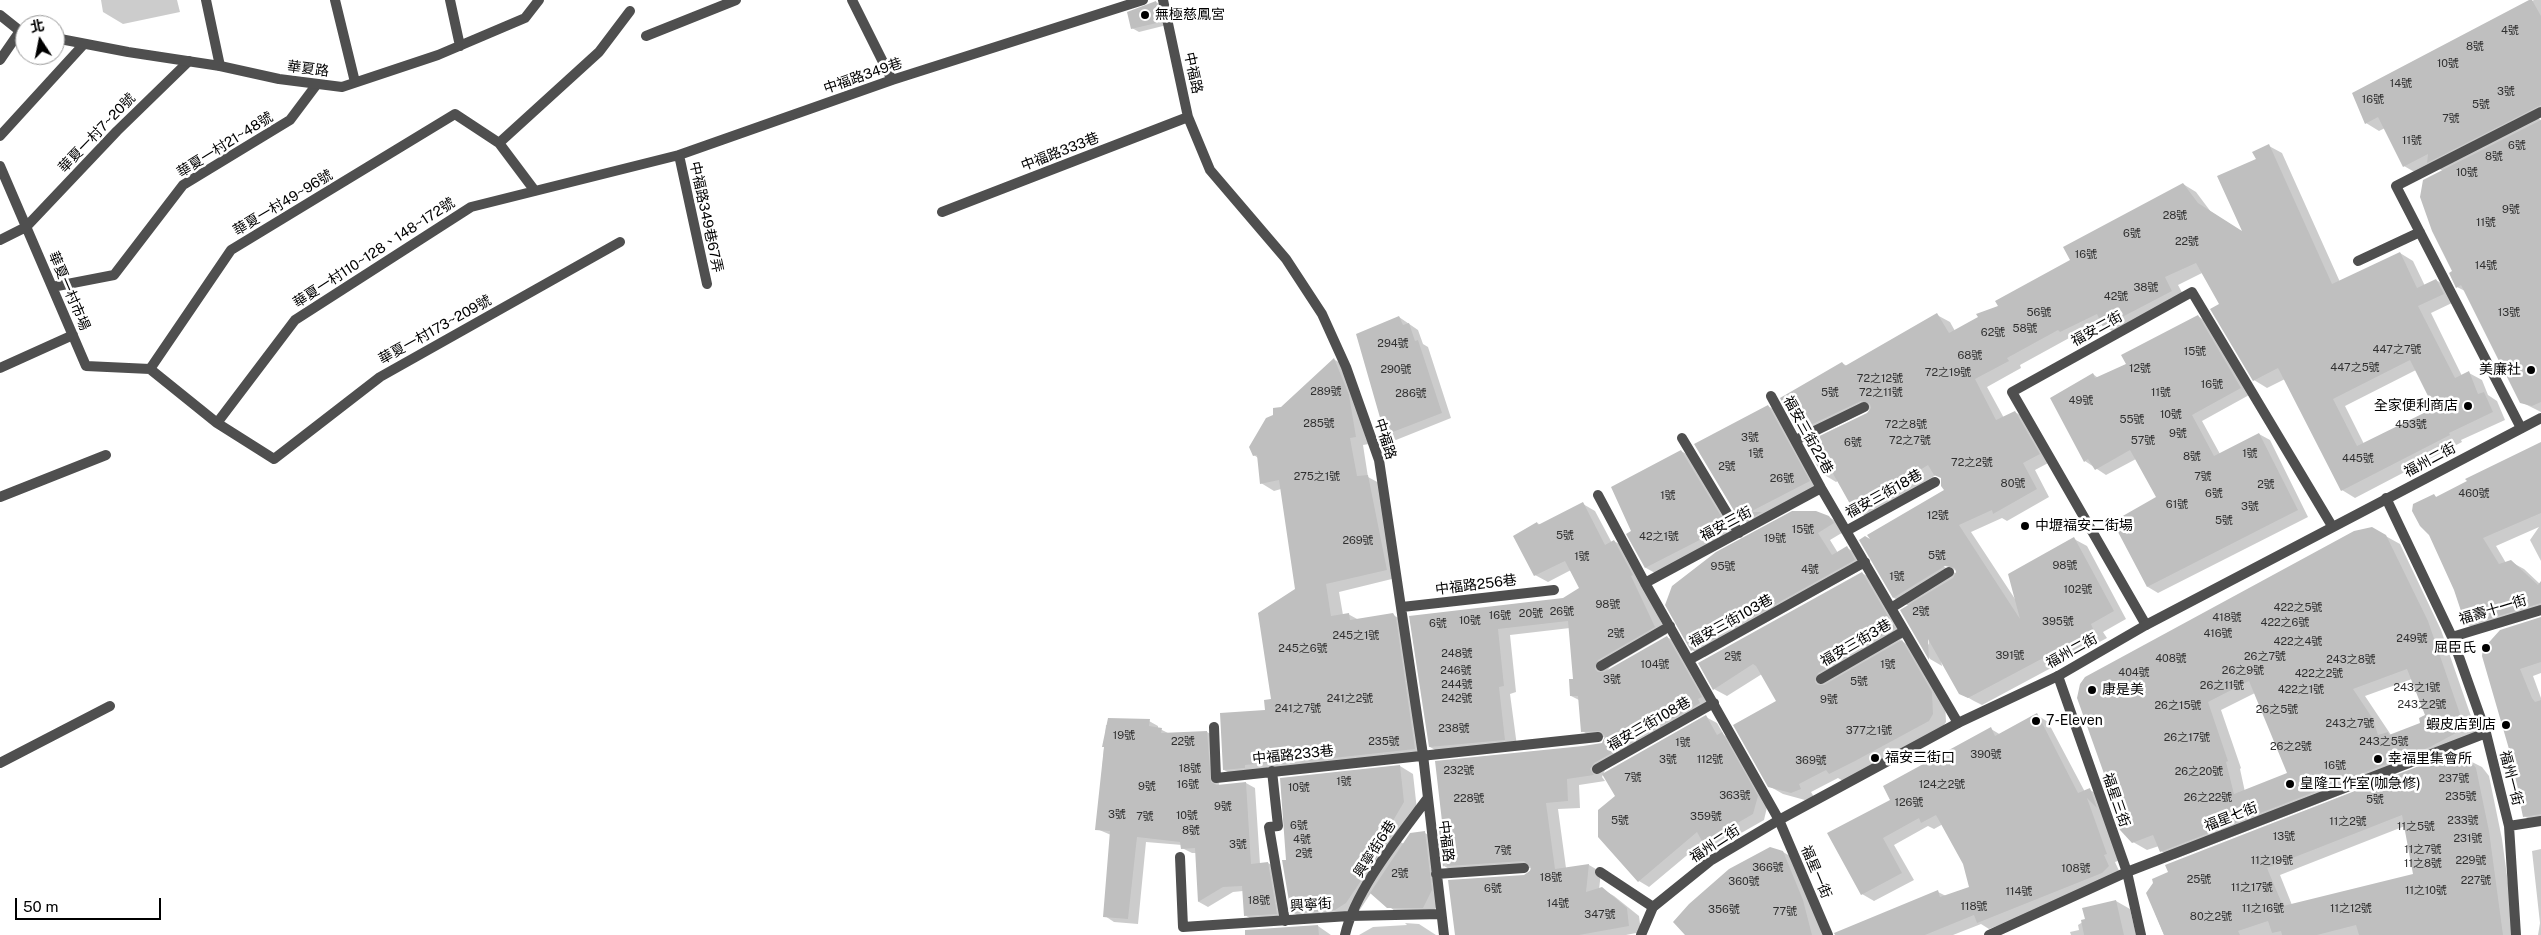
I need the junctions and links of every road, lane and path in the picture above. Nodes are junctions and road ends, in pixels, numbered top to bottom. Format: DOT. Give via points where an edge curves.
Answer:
graph roads {
  1 [pos="206,0"];
  2 [pos="336,0"];
  3 [pos="450,0"];
  4 [pos="539,0"];
  5 [pos="736,0"];
  6 [pos="852,0"];
  7 [pos="1143,0"];
  8 [pos="1163,0"];
  9 [pos="630,12"];
  10 [pos="0,15"];
  11 [pos="15,26"];
  12 [pos="646,36"];
  13 [pos="15,40"];
  14 [pos="65,40"];
  15 [pos="84,44"];
  16 [pos="460,46"];
  17 [pos="0,60"];
  18 [pos="189,61"];
  19 [pos="220,66"];
  20 [pos="892,80"];
  21 [pos="355,82"];
  22 [pos="317,84"];
  23 [pos="2541,112"];
  24 [pos="1188,117"];
  25 [pos="0,136"];
  26 [pos="499,143"];
  27 [pos="679,155"];
  28 [pos="0,166"];
  29 [pos="592,177"];
  30 [pos="534,191"];
  31 [pos="942,212"];
  32 [pos="26,226"];
  33 [pos="2420,232"];
  34 [pos="0,240"];
  35 [pos="620,242"];
  36 [pos="2358,261"];
  37 [pos="707,284"];
  38 [pos="52,286"];
  39 [pos="73,335"];
  40 [pos="0,368"];
  41 [pos="150,369"];
  42 [pos="1771,396"];
  43 [pos="1864,407"];
  44 [pos="2541,418"];
  45 [pos="217,423"];
  46 [pos="2521,428"];
  47 [pos="1682,438"];
  48 [pos="1796,440"];
  49 [pos="106,455"];
  50 [pos="1934,482"];
  51 [pos="1822,488"];
  52 [pos="1598,494"];
  53 [pos="0,497"];
  54 [pos="2386,498"];
  55 [pos="2332,526"];
  56 [pos="1846,531"];
  57 [pos="1739,533"];
  58 [pos="1865,562"];
  59 [pos="1949,572"];
  60 [pos="1645,583"];
  61 [pos="1554,590"];
  62 [pos="1402,607"];
  63 [pos="1891,608"];
  64 [pos="2541,610"];
  65 [pos="2146,625"];
  66 [pos="1670,626"];
  67 [pos="1904,631"];
  68 [pos="2452,637"];
  69 [pos="1689,660"];
  70 [pos="1601,666"];
  71 [pos="2058,676"];
  72 [pos="1821,679"];
  73 [pos="1714,703"];
  74 [pos="110,706"];
  75 [pos="1958,723"];
  76 [pos="1214,727"];
  77 [pos="2486,733"];
  78 [pos="1598,737"];
  79 [pos="1423,754"];
  80 [pos="0,763"];
  81 [pos="1597,769"];
  82 [pos="1272,771"];
  83 [pos="1426,799"];
  84 [pos="1779,820"];
  85 [pos="2541,821"];
  86 [pos="2509,826"];
  87 [pos="1180,857"];
  88 [pos="1524,868"];
  89 [pos="1600,872"];
  90 [pos="2127,872"];
  91 [pos="1436,874"];
  92 [pos="1653,907"];
  93 [pos="1441,914"];
  94 [pos="1349,916"];
  95 [pos="1285,921"];
  96 [pos="1345,935"];
  97 [pos="1444,935"];
  98 [pos="1641,935"];
  99 [pos="1828,935"];
  100 [pos="1989,935"];
  101 [pos="2141,935"];
  102 [pos="2516,935"];
  1 -- 19 [label="street"];
  2 -- 21 [label="street"];
  3 -- 16 [label="street"];
  4 -- 16 [label="street, 華夏路" via="525,18"];
  5 -- 12 [label="street"];
  6 -- 20 [label="street"];
  7 -- 20 [label="street, 中福路349巷"];
  8 -- 24 [label="street, 中福路"];
  9 -- 26 [label="street" via="599,52"];
  10 -- 11 [label="street"];
  13 -- 17 [label="street"];
  14 -- 15 [label="street, 華夏路"];
  15 -- 18 [label="street, 華夏路"];
  15 -- 25 [label="street"];
  16 -- 21 [label="street, 華夏路"];
  18 -- 19 [label="street, 華夏路"];
  18 -- 32 [label="street, 華夏一村7~20號"];
  19 -- 22 [label="street, 華夏路"];
  20 -- 27 [label="street, 中福路349巷"];
  21 -- 22 [label="street, 華夏路" via="342,87"];
  22 -- 38 [label="street, 華夏一村21~48號" via="290,120 183,185 114,275"];
  23 -- 33 [label="street" via="2396,186"];
  24 -- 31 [label="street, 中福路333巷"];
  24 -- 62 [label="street, 中福路" via="1210,170 1286,259 1322,314 1346,367 1379,460"];
  26 -- 30 [label="street"];
  26 -- 41 [label="street, 華夏一村49~96號" via="455,114 232,250"];
  27 -- 29 [label="street, 中福路349巷"];
  27 -- 37 [label="street, 中福路349巷67弄"];
  28 -- 32 [label="street"];
  29 -- 30 [label="street, 華夏一村110~128、148~172號"];
  30 -- 45 [label="street, 華夏一村110~128、148~172號" via="471,207 295,320"];
  32 -- 34 [label="street, 華夏一村7~20號"];
  32 -- 38 [label="street, 華夏一村市場"];
  33 -- 36 [label="street"];
  33 -- 46 [label="street"];
  35 -- 45 [label="street, 華夏一村173~209號" via="380,377 274,459"];
  38 -- 39 [label="street, 華夏一村市場"];
  39 -- 40 [label="street"];
  39 -- 41 [label="street, 華夏一村市場" via="86,366"];
  41 -- 45 [label="street"];
  42 -- 48 [label="street, 福安三街22巷"];
  43 -- 48 [label="street"];
  44 -- 46 [label="street, 福州二街"];
  46 -- 54 [label="street, 福州二街"];
  47 -- 57 [label="street"];
  48 -- 51 [label="street, 福安三街22巷"];
  49 -- 53 [label="street"];
  50 -- 56 [label="street, 福安三街18巷"];
  51 -- 56 [label="street"];
  51 -- 57 [label="street, 福安三街"];
  52 -- 60 [label="street"];
  54 -- 55 [label="street, 福州二街"];
  54 -- 68 [label="street, 福州一街"];
  55 -- 65 [label="street, 福州二街"];
  55 -- 65 [label="street, 福安二街" via="2192,292 2012,392"];
  56 -- 58 [label="street"];
  57 -- 60 [label="street, 福安三街"];
  58 -- 63 [label="street"];
  58 -- 69 [label="street, 福安三街103巷"];
  59 -- 63 [label="street"];
  60 -- 66 [label="street"];
  61 -- 62 [label="street, 中福路256巷"];
  62 -- 79 [label="street, 中福路"];
  63 -- 67 [label="street"];
  64 -- 68 [label="street, 福壽十一街"];
  65 -- 71 [label="street, 福州二街"];
  66 -- 69 [label="street"];
  66 -- 70 [label="street"];
  67 -- 72 [label="street, 福安三街3巷"];
  67 -- 75 [label="street"];
  68 -- 77 [label="street, 福州一街"];
  69 -- 73 [label="street"];
  71 -- 75 [label="street, 福州二街"];
  71 -- 90 [label="street, 福星三街"];
  73 -- 81 [label="street, 福安三街108巷"];
  73 -- 84 [label="street"];
  74 -- 80 [label="street"];
  75 -- 84 [label="street, 福州二街"];
  76 -- 82 [label="street, 中福路233巷" via="1216,778"];
  77 -- 86 [label="street, 福州一街"];
  77 -- 90 [label="street, 福星七街"];
  78 -- 79 [label="street, 中福路233巷"];
  79 -- 82 [label="street, 中福路233巷"];
  79 -- 83 [label="street, 中福路"];
  82 -- 95 [label="street" via="1278,826 1269,827"];
  83 -- 91 [label="street, 中福路"];
  83 -- 94 [label="street, 興寧街6巷"];
  84 -- 92 [label="street, 福州二街" via="1710,861"];
  84 -- 99 [label="street, 福星一街"];
  85 -- 86 [label="street"];
  86 -- 102 [label="street, 福州一街"];
  87 -- 95 [label="street, 興寧街" via="1183,926"];
  88 -- 91 [label="street"];
  89 -- 92 [label="street"];
  90 -- 100 [label="street, 福星七街"];
  90 -- 101 [label="street, 福星三街"];
  91 -- 93 [label="street, 中福路"];
  92 -- 98 [label="street, 福州二街"];
  93 -- 94 [label="street, 興寧街"];
  93 -- 97 [label="street, 中福路"];
  94 -- 95 [label="street, 興寧街"];
  94 -- 96 [label="street, 興寧街6巷"];
}
